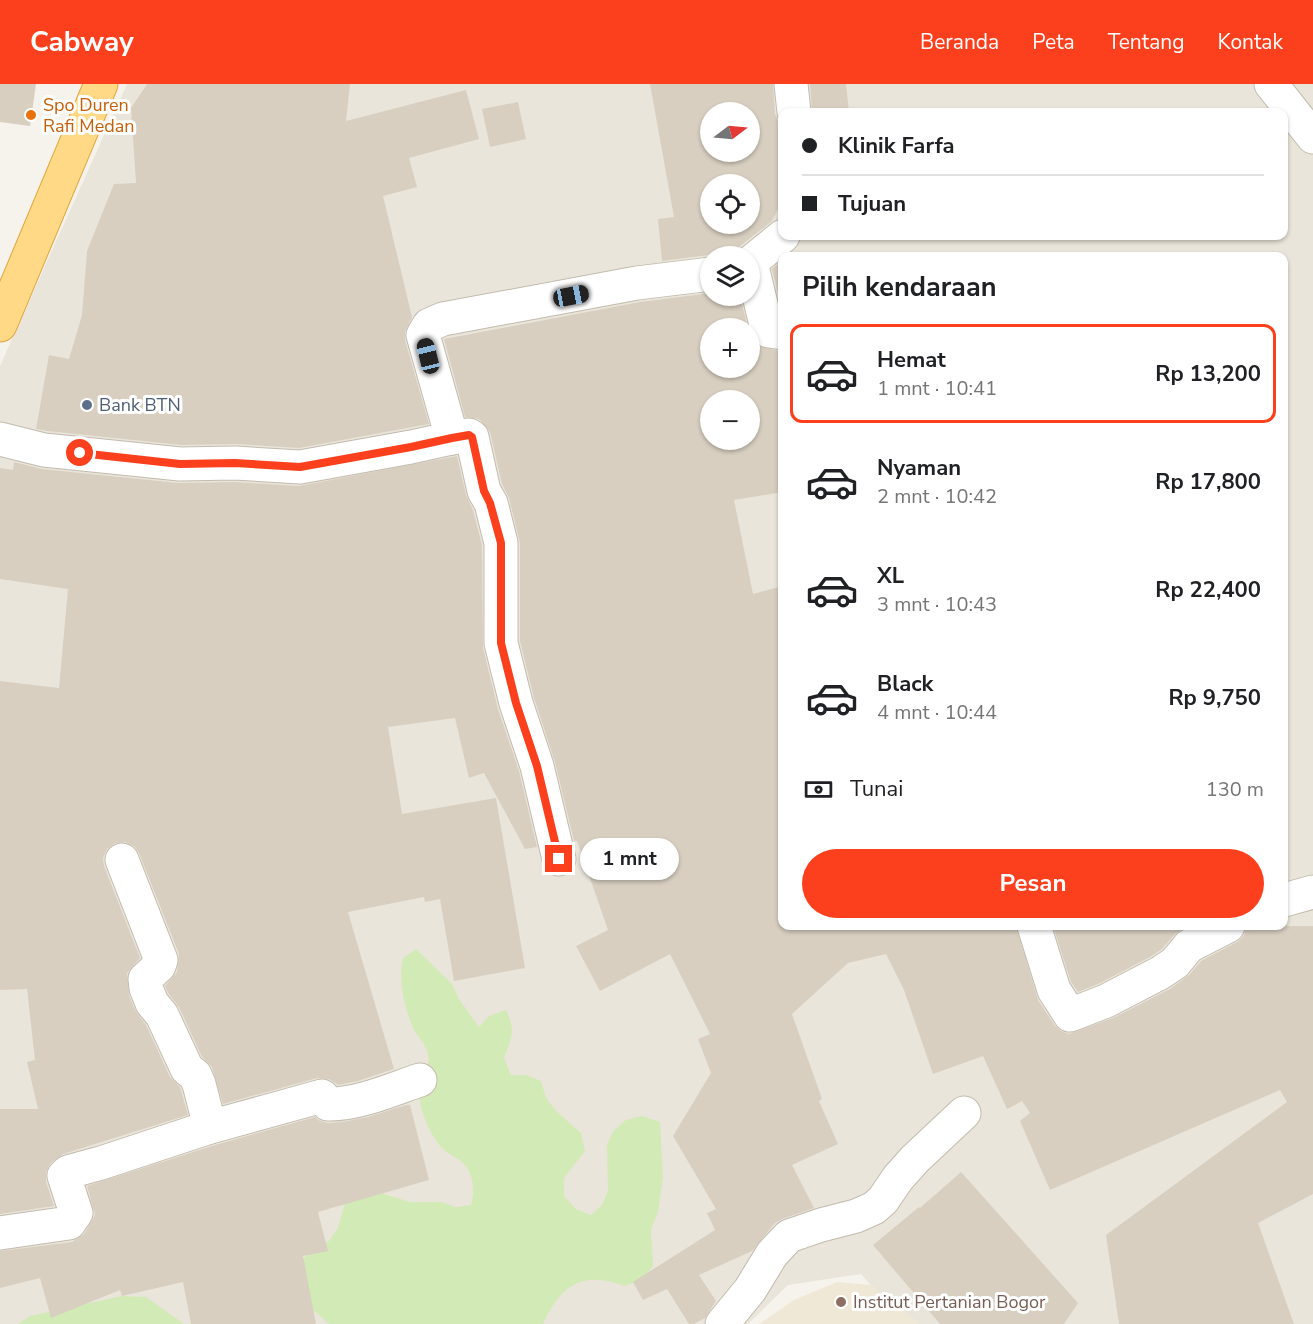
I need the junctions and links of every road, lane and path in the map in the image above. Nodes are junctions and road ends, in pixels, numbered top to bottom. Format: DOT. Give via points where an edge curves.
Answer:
graph roads {
  1 [pos="101,84"];
  2 [pos="791,84"];
  3 [pos="1271,84"];
  4 [pos="794,108"];
  5 [pos="1313,136"];
  6 [pos="778,240"];
  7 [pos="760,255"];
  8 [pos="700,275"];
  9 [pos="760,300"];
  10 [pos="0,325"];
  11 [pos="778,332"];
  12 [pos="452,438"];
  13 [pos="0,439"];
  14 [pos="559,859"];
  15 [pos="122,860"];
  16 [pos="1313,892"];
  17 [pos="1288,899"];
  18 [pos="1035,930"];
  19 [pos="1220,930"];
  20 [pos="420,1080"];
  21 [pos="964,1113"];
  22 [pos="210,1127"];
  23 [pos="0,1233"];
  24 [pos="722,1324"];
  1 -- 10 [label="highway"];
  2 -- 4 [label="street"];
  3 -- 5 [label="street"];
  6 -- 7 [label="street"];
  8 -- 12 [label="street" via="443,319 429,326 423,335"];
  9 -- 11 [label="street" via="769,331"];
  12 -- 13 [label="street" via="300,467 180,464 44,450"];
  12 -- 14 [label="street" via="472,437 484,491 497,524 501,543 501,643"];
  15 -- 22 [label="street" via="160,960 146,978 146,988 187,1069 195,1075"];
  16 -- 17 [label="street"];
  18 -- 19 [label="street" via="1054,990 1070,1015 1160,973 1189,946"];
  20 -- 22 [label="street" via="338,1104 328,1104 322,1096"];
  21 -- 24 [label="street" via="915,1159 874,1208 789,1236"];
  22 -- 23 [label="street" via="68,1172 64,1176 76,1213 69,1223"];
}
